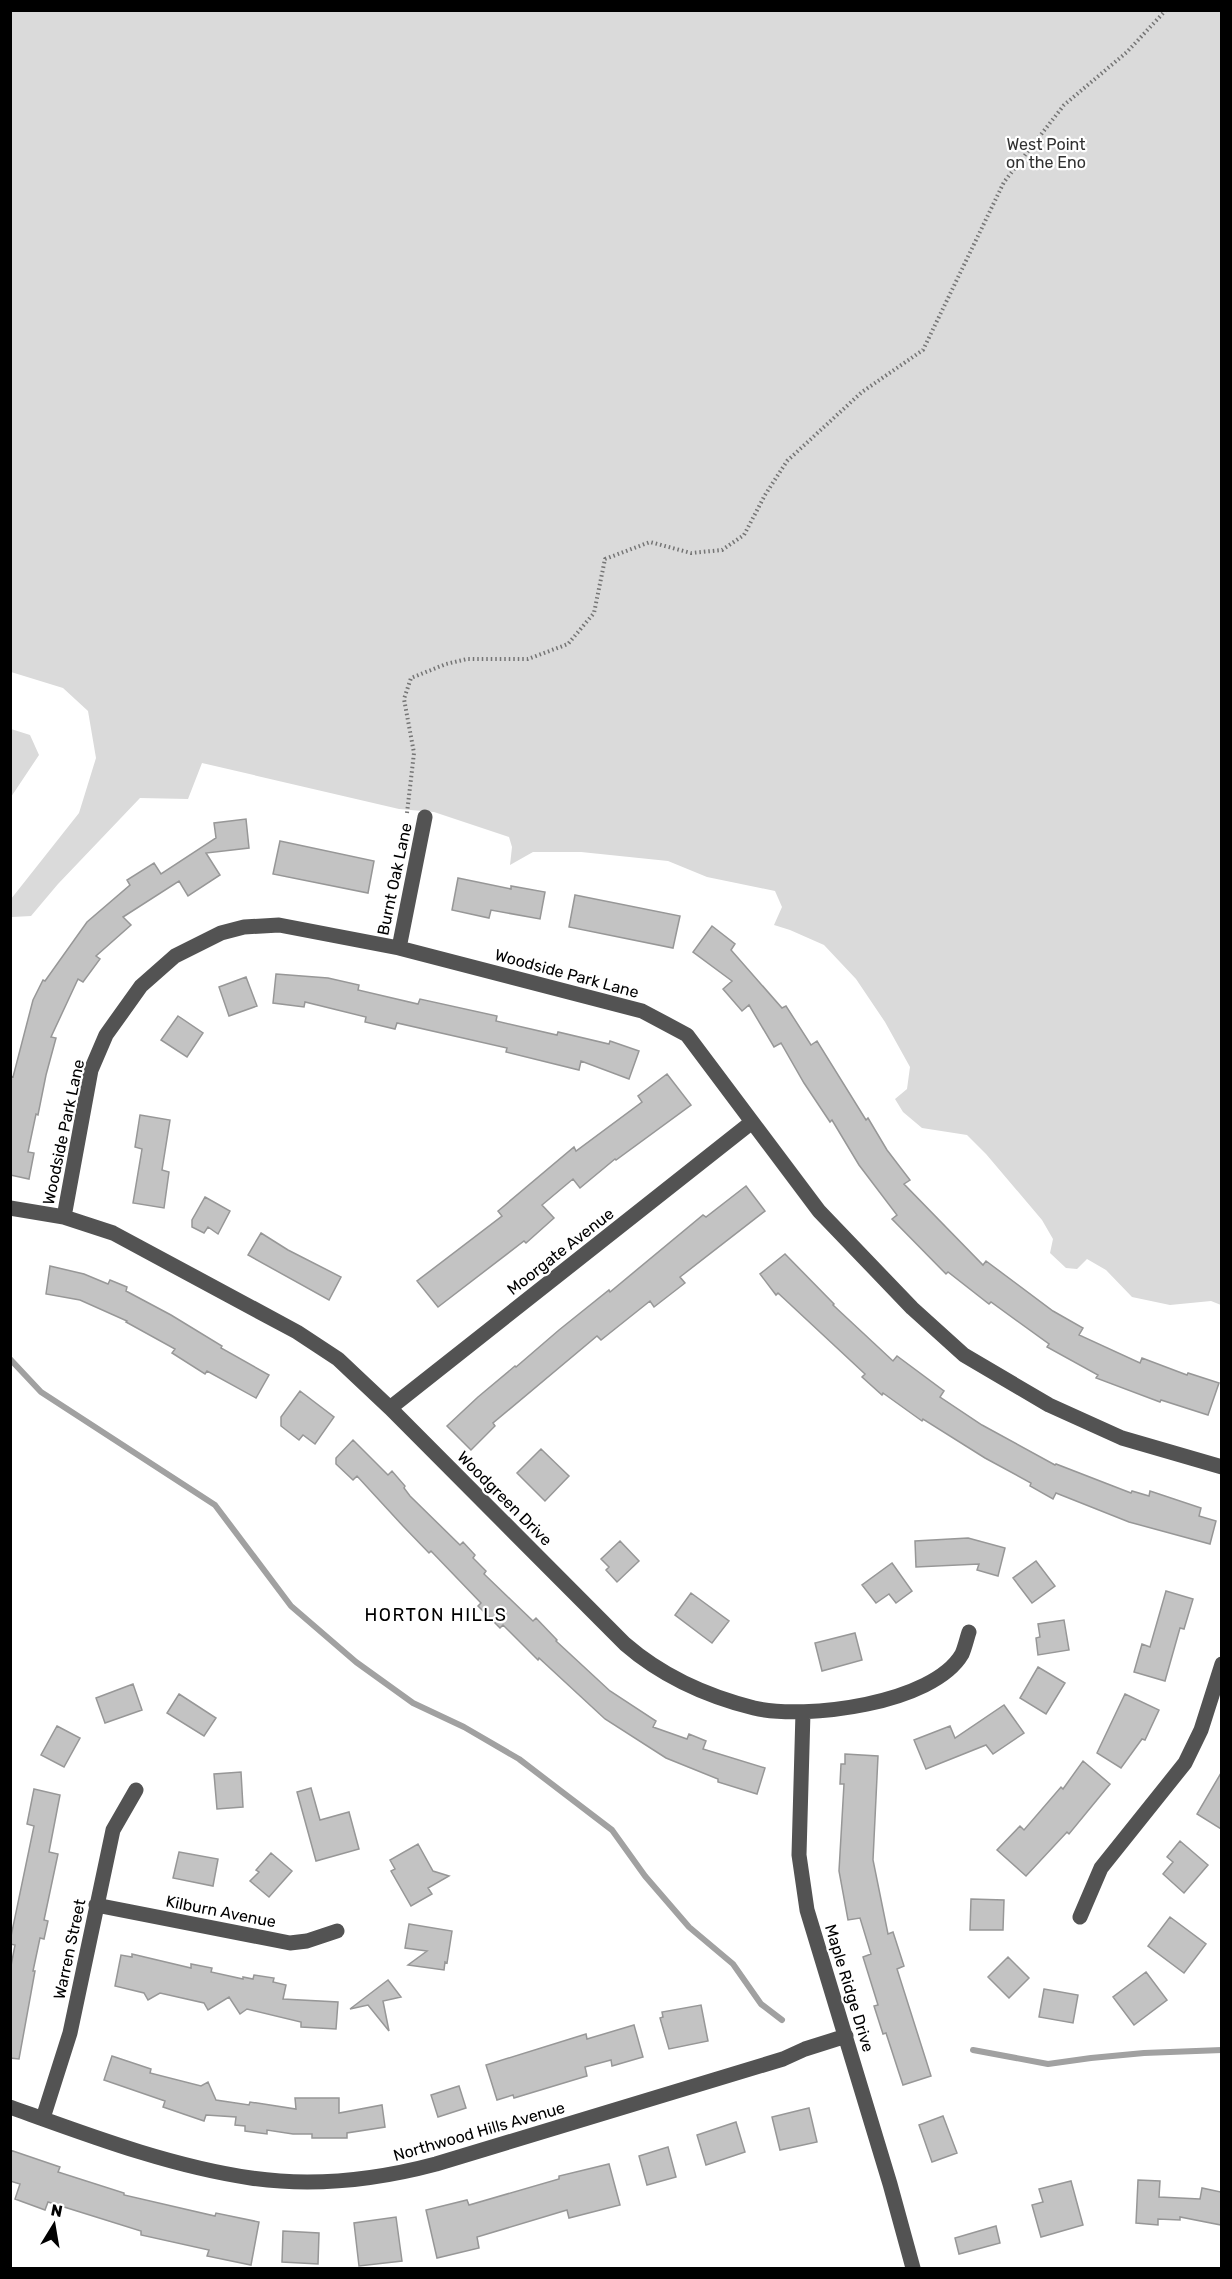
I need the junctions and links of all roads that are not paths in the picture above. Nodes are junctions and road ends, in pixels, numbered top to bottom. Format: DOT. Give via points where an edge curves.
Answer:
graph roads {
  1 [pos="425,818"];
  2 [pos="399,948"];
  3 [pos="752,1122"];
  4 [pos="10,1208"];
  5 [pos="64,1217"];
  6 [pos="390,1408"];
  7 [pos="1221,1467"];
  8 [pos="969,1632"];
  9 [pos="1221,1664"];
  10 [pos="803,1712"];
  11 [pos="136,1790"];
  12 [pos="96,1905"];
  13 [pos="1080,1917"];
  14 [pos="337,1931"];
  15 [pos="846,2036"];
  16 [pos="10,2107"];
  17 [pos="43,2118"];
  18 [pos="913,2268"];
  1 -- 2 [label="street, Burnt Oak Lane"];
  2 -- 3 [label="street, Woodside Park Lane" via="642,1011 687,1035"];
  2 -- 5 [label="street, Woodside Park Lane" via="279,925 221,933 175,956 141,986 106,1035 91,1070"];
  3 -- 6 [label="street, Moorgate Avenue"];
  3 -- 7 [label="street, Woodside Park Lane" via="819,1211 912,1308 964,1355 1049,1405 1122,1438"];
  4 -- 5 [label="street, Woodgreen Drive"];
  5 -- 6 [label="street, Woodgreen Drive" via="112,1233 297,1332 338,1359"];
  6 -- 10 [label="street, Woodgreen Drive" via="646,1662 696,1690 756,1709"];
  8 -- 10 [label="street, Woodgreen Drive" via="962,1654 948,1669 904,1695 845,1710"];
  9 -- 13 [label="street" via="1202,1730 1185,1763 1101,1868"];
  10 -- 15 [label="street, Maple Ridge Drive" via="798,1855 807,1910"];
  11 -- 12 [label="street, Warren Street" via="113,1830"];
  12 -- 14 [label="street, Kilburn Avenue" via="290,1943"];
  12 -- 17 [label="street, Warren Street" via="70,2033"];
  15 -- 17 [label="street, Northwood Hills Avenue" via="436,2164 395,2175 343,2181 276,2180 218,2172"];
  15 -- 18 [label="street, Maple Ridge Drive"];
  16 -- 17 [label="street, Northwood Hills Avenue"];
}
